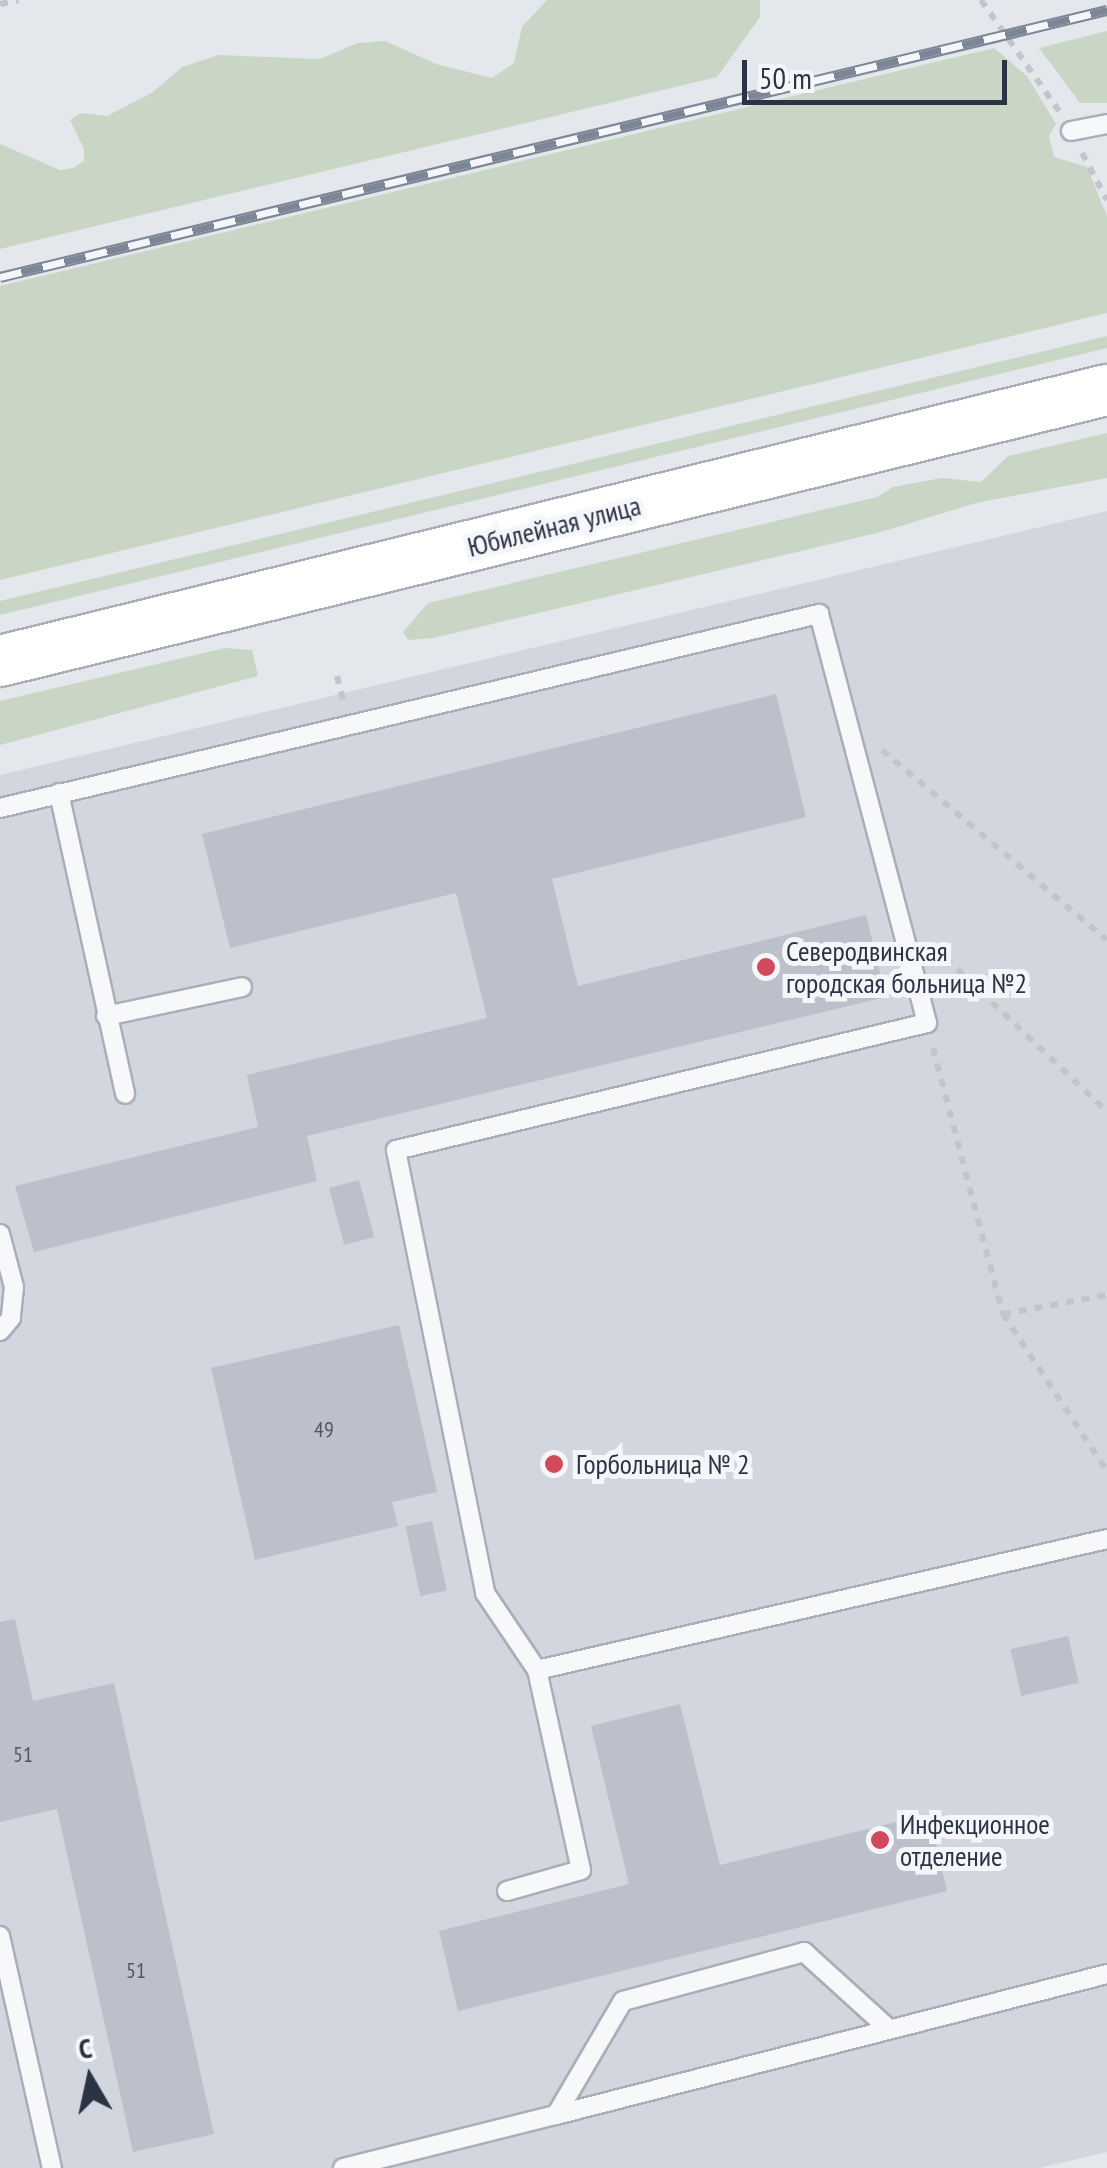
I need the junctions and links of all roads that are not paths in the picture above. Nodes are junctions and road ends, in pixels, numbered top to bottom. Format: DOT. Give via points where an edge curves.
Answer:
graph roads {
  1 [pos="1107,124"];
  2 [pos="1071,131"];
  3 [pos="1107,390"];
  4 [pos="0,661"];
  5 [pos="59,794"];
  6 [pos="0,808"];
  7 [pos="242,987"];
  8 [pos="106,1016"];
  9 [pos="125,1094"];
  10 [pos="0,1234"];
  11 [pos="0,1330"];
  12 [pos="1107,1539"];
  13 [pos="537,1670"];
  14 [pos="507,1890"];
  15 [pos="0,1936"];
  16 [pos="1107,1974"];
  17 [pos="889,2029"];
  18 [pos="556,2115"];
  19 [pos="52,2168"];
  20 [pos="343,2168"];
  1 -- 2 [label="lane"];
  3 -- 4 [label="main road, Юбилейная улица"];
  5 -- 6 [label="lane"];
  5 -- 8 [label="lane"];
  5 -- 13 [label="lane" via="818,614 927,1023 396,1150 485,1593"];
  7 -- 8 [label="lane"];
  8 -- 9 [label="lane"];
  10 -- 11 [label="lane" via="14,1287 11,1318"];
  12 -- 13 [label="lane"];
  13 -- 14 [label="lane" via="581,1870"];
  15 -- 19 [label="lane"];
  16 -- 17 [label="lane"];
  17 -- 18 [label="lane"];
  17 -- 18 [label="lane" via="804,1952 623,2001"];
  18 -- 20 [label="lane"];
}
